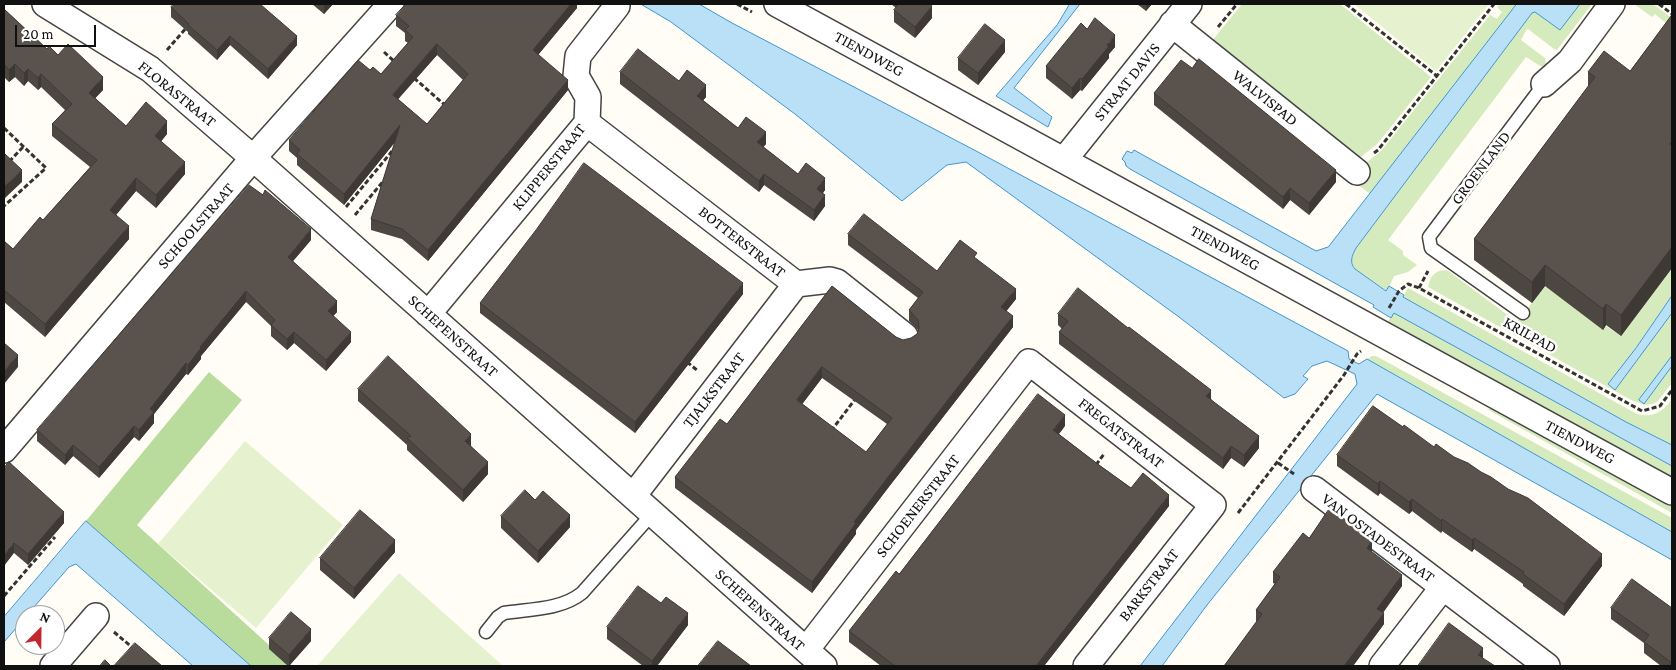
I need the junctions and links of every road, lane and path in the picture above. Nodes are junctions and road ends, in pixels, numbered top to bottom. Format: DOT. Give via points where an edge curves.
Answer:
graph roads {
  1 [pos="45,4"];
  2 [pos="391,4"];
  3 [pos="777,4"];
  4 [pos="1189,4"];
  5 [pos="1346,4"];
  6 [pos="1494,4"];
  7 [pos="1612,4"];
  8 [pos="1659,4"];
  9 [pos="618,6"];
  10 [pos="1672,14"];
  11 [pos="1172,24"];
  12 [pos="188,26"];
  13 [pos="364,34"];
  14 [pos="401,67"];
  15 [pos="150,69"];
  16 [pos="408,73"];
  17 [pos="1437,76"];
  18 [pos="1544,84"];
  19 [pos="452,98"];
  20 [pos="446,106"];
  21 [pos="439,113"];
  22 [pos="587,123"];
  23 [pos="4,128"];
  24 [pos="399,143"];
  25 [pos="23,147"];
  26 [pos="254,158"];
  27 [pos="1064,160"];
  28 [pos="4,168"];
  29 [pos="1354,170"];
  30 [pos="389,174"];
  31 [pos="4,206"];
  32 [pos="334,230"];
  33 [pos="796,284"];
  34 [pos="1388,310"];
  35 [pos="1523,313"];
  36 [pos="428,314"];
  37 [pos="905,336"];
  38 [pos="1357,354"];
  39 [pos="686,362"];
  40 [pos="1030,362"];
  41 [pos="1344,375"];
  42 [pos="717,386"];
  43 [pos="1672,390"];
  44 [pos="858,397"];
  45 [pos="1120,433"];
  46 [pos="828,435"];
  47 [pos="4,450"];
  48 [pos="1278,463"];
  49 [pos="1285,468"];
  50 [pos="1091,471"];
  51 [pos="1314,489"];
  52 [pos="1672,492"];
  53 [pos="633,496"];
  54 [pos="1213,505"];
  55 [pos="652,514"];
  56 [pos="55,537"];
  57 [pos="1443,587"];
  58 [pos="4,596"];
  59 [pos="96,616"];
  60 [pos="486,632"];
  61 [pos="139,654"];
  62 [pos="815,658"];
  63 [pos="53,666"];
  64 [pos="1086,666"];
  65 [pos="1382,666"];
  66 [pos="1547,666"];
  1 -- 15 [label="street, FLORASTRAAT"];
  2 -- 13 [label="street, SCHOOLSTRAAT"];
  3 -- 27 [label="street, TIENDWEG"];
  4 -- 11 [label="street, STRAAT DAVIS"];
  5 -- 17 [label="path"];
  6 -- 17 [label="path"];
  7 -- 18 [label="street, GROENLAND" via="1570,61"];
  8 -- 10 [label="path"];
  9 -- 22 [label="street, KLIPPERSTRAAT" via="578,56 576,76 588,97"];
  11 -- 27 [label="street, STRAAT DAVIS"];
  11 -- 29 [label="street, WALVISPAD"];
  12 -- 15 [label="path"];
  13 -- 14 [label="path"];
  13 -- 26 [label="street, SCHOOLSTRAAT"];
  15 -- 26 [label="street, FLORASTRAAT"];
  16 -- 20 [label="path"];
  17 -- 29 [label="path" via="1378,150"];
  18 -- 35 [label="lane, GROENLAND" via="1429,236 1431,248"];
  19 -- 20 [label="path"];
  20 -- 21 [label="path"];
  22 -- 33 [label="street, BOTTERSTRAAT"];
  22 -- 36 [label="street, KLIPPERSTRAAT"];
  23 -- 25 [label="path"];
  24 -- 32 [label="path"];
  25 -- 28 [label="path"];
  25 -- 31 [label="path" via="46,168"];
  26 -- 32 [label="street, SCHEPENSTRAAT"];
  26 -- 47 [label="street, SCHOOLSTRAAT"];
  27 -- 52 [label="street, TIENDWEG"];
  30 -- 32 [label="path"];
  32 -- 36 [label="street, SCHEPENSTRAAT"];
  33 -- 37 [label="street, BOTTERSTRAAT" via="837,282"];
  33 -- 42 [label="street, TJALKSTRAAT"];
  34 -- 43 [label="path, KRILPAD" via="1408,284 1642,411 1660,406"];
  36 -- 53 [label="street, SCHEPENSTRAAT"];
  38 -- 41 [label="path"];
  39 -- 42 [label="path"];
  40 -- 45 [label="street, FREGATSTRAAT"];
  40 -- 62 [label="street, SCHOENERSTRAAT"];
  42 -- 53 [label="street, TJALKSTRAAT"];
  44 -- 46 [label="path"];
  45 -- 50 [label="path"];
  45 -- 54 [label="street, FREGATSTRAAT"];
  48 -- 49 [label="path"];
  51 -- 57 [label="street, VAN OSTADESTRAAT"];
  53 -- 55 [label="street, SCHEPENSTRAAT"];
  54 -- 64 [label="street, BARKSTRAAT"];
  55 -- 60 [label="lane" via="582,594 561,604 504,614"];
  55 -- 62 [label="street, SCHEPENSTRAAT"];
  56 -- 58 [label="path"];
  57 -- 65 [label="street, VAN OSTADESTRAAT"];
  57 -- 66 [label="street, VAN OSTADESTRAAT"];
  59 -- 61 [label="path"];
  59 -- 63 [label="street"];
}
